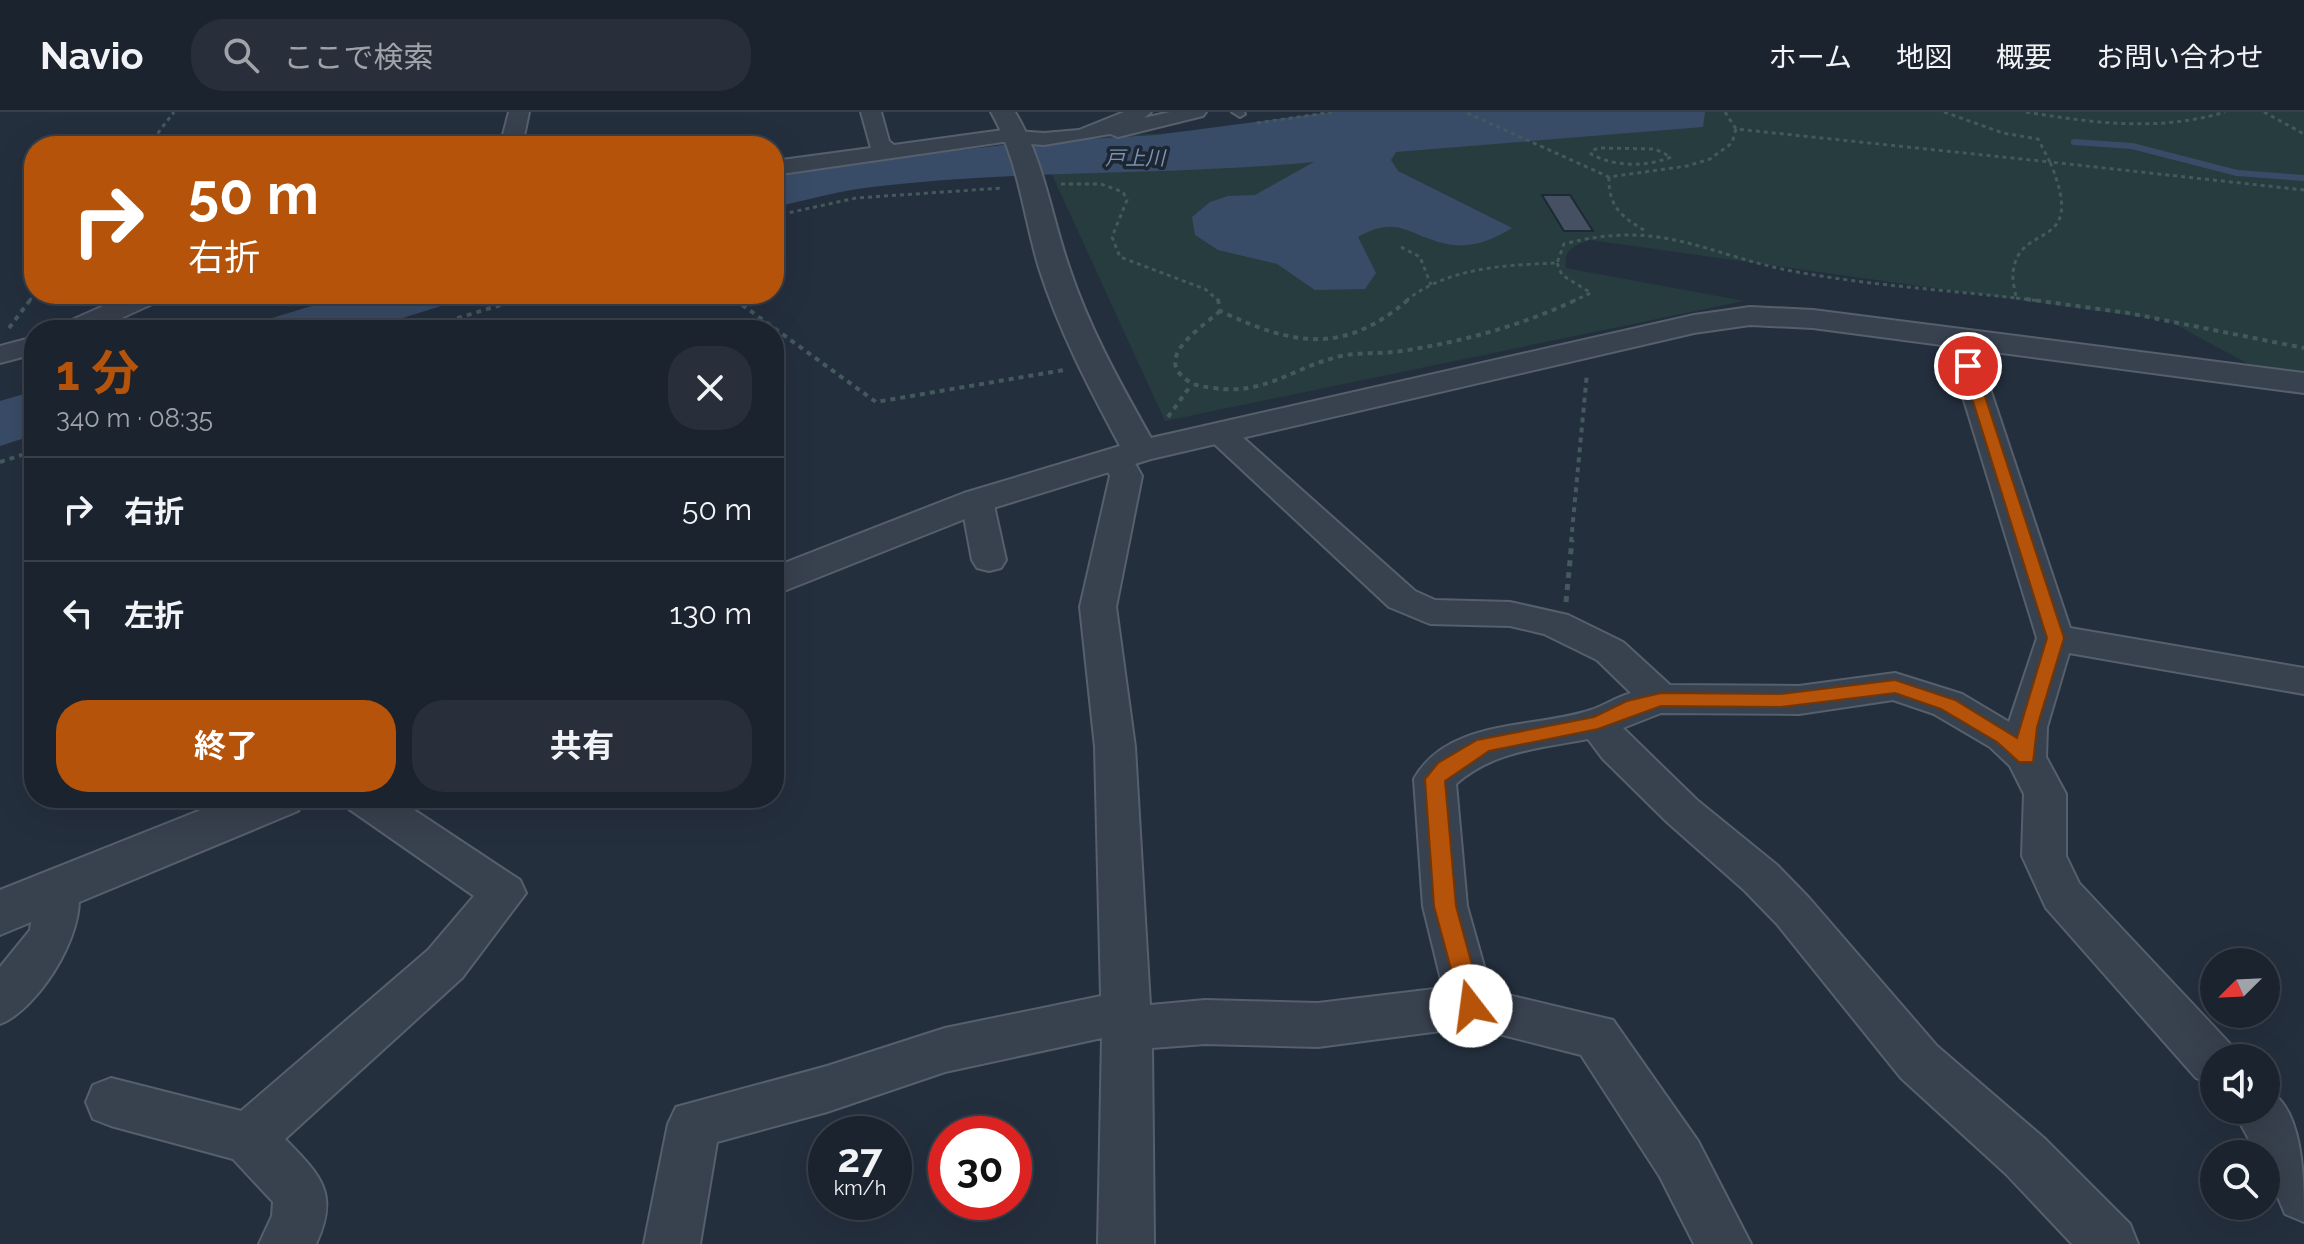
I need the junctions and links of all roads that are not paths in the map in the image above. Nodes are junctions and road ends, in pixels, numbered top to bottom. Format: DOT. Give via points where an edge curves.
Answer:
graph roads {
  1 [pos="519,112"];
  2 [pos="871,112"];
  3 [pos="1003,112"];
  4 [pos="1141,112"];
  5 [pos="1196,112"];
  6 [pos="1100,131"];
  7 [pos="513,136"];
  8 [pos="1019,140"];
  9 [pos="887,150"];
  10 [pos="784,166"];
  11 [pos="130,304"];
  12 [pos="95,320"];
  13 [pos="1959,338"];
  14 [pos="24,348"];
  15 [pos="0,355"];
  16 [pos="2304,383"];
  17 [pos="1219,432"];
  18 [pos="1140,445"];
  19 [pos="977,501"];
  20 [pos="989,560"];
  21 [pos="784,578"];
  22 [pos="2055,638"];
  23 [pos="2304,681"];
  24 [pos="1661,699"];
  25 [pos="1598,723"];
  26 [pos="2026,757"];
  27 [pos="257,808"];
  28 [pos="379,808"];
  29 [pos="58,890"];
  30 [pos="0,913"];
  31 [pos="0,1003"];
  32 [pos="1471,1006"];
  33 [pos="1126,1020"];
  34 [pos="2200,1047"];
  35 [pos="111,1102"];
  36 [pos="2268,1124"];
  37 [pos="249,1138"];
  38 [pos="2304,1195"];
  39 [pos="287,1244"];
  40 [pos="672,1244"];
  41 [pos="1126,1244"];
  42 [pos="1723,1244"];
  43 [pos="2110,1244"];
  1 -- 7 [label="street"];
  2 -- 9 [label="street" via="879,144"];
  3 -- 8 [label="street"];
  4 -- 6 [label="street"];
  5 -- 6 [label="street"];
  6 -- 8 [label="street"];
  8 -- 9 [label="street"];
  8 -- 18 [label="street" via="1054,268 1093,365"];
  9 -- 10 [label="street"];
  11 -- 12 [label="street"];
  13 -- 16 [label="street"];
  13 -- 17 [label="street" via="1813,319 1712,320"];
  13 -- 22 [label="street"];
  14 -- 15 [label="street"];
  17 -- 18 [label="street"];
  17 -- 24 [label="street" via="1402,599 1430,612 1510,614 1555,624 1610,651"];
  18 -- 19 [label="street"];
  18 -- 33 [label="street" via="1126,476 1098,607 1115,747"];
  19 -- 20 [label="street"];
  19 -- 21 [label="street"];
  22 -- 23 [label="street"];
  22 -- 26 [label="street" via="2027,727"];
  24 -- 25 [label="street"];
  24 -- 26 [label="street" via="1799,700 1895,686 1948,704 2004,737"];
  25 -- 32 [label="street" via="1484,745 1435,779 1445,906"];
  25 -- 43 [label="street" via="1617,749 1793,911 1919,1062 2025,1156"];
  26 -- 34 [label="street" via="2045,794 2044,856 2062,895"];
  27 -- 29 [label="street"];
  28 -- 37 [label="street" via="504,893 445,964"];
  29 -- 30 [label="street"];
  29 -- 31 [label="street" via="52,936"];
  32 -- 33 [label="street" via="1318,1025"];
  32 -- 42 [label="street" via="1596,1036 1679,1159"];
  33 -- 40 [label="street" via="945,1050 827,1089 694,1124"];
  33 -- 41 [label="street"];
  35 -- 37 [label="street"];
  36 -- 38 [label="street"];
  37 -- 39 [label="street" via="300,1193 299,1221"];
}
